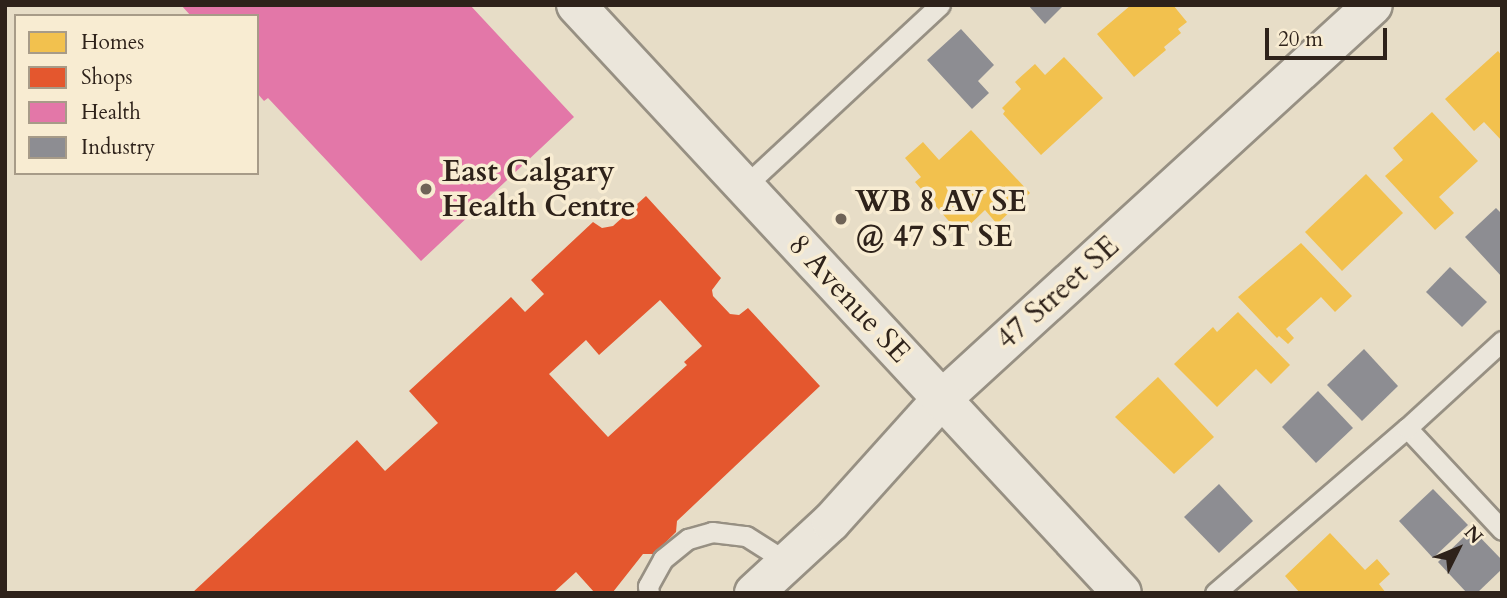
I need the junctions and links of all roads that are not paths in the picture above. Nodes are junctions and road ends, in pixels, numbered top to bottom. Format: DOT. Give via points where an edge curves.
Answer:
graph roads {
  1 [pos="576,5"];
  2 [pos="940,5"];
  3 [pos="1373,5"];
  4 [pos="745,186"];
  5 [pos="1502,341"];
  6 [pos="941,400"];
  7 [pos="1408,428"];
  8 [pos="1502,530"];
  9 [pos="787,562"];
  10 [pos="649,593"];
  11 [pos="754,593"];
  12 [pos="1122,593"];
  13 [pos="1215,593"];
  1 -- 4 [label="street, 8 Avenue SE"];
  2 -- 4 [label="lane"];
  3 -- 6 [label="street, 47 Street SE"];
  4 -- 6 [label="street, 8 Avenue SE"];
  5 -- 7 [label="lane"];
  6 -- 9 [label="street, 47 Street SE" via="831,522"];
  6 -- 12 [label="street, 8 Avenue SE"];
  7 -- 8 [label="lane"];
  7 -- 13 [label="lane"];
  9 -- 10 [label="lane" via="746,536 712,533 688,538 663,559 648,586"];
  9 -- 11 [label="street, 47 Street SE"];
}
